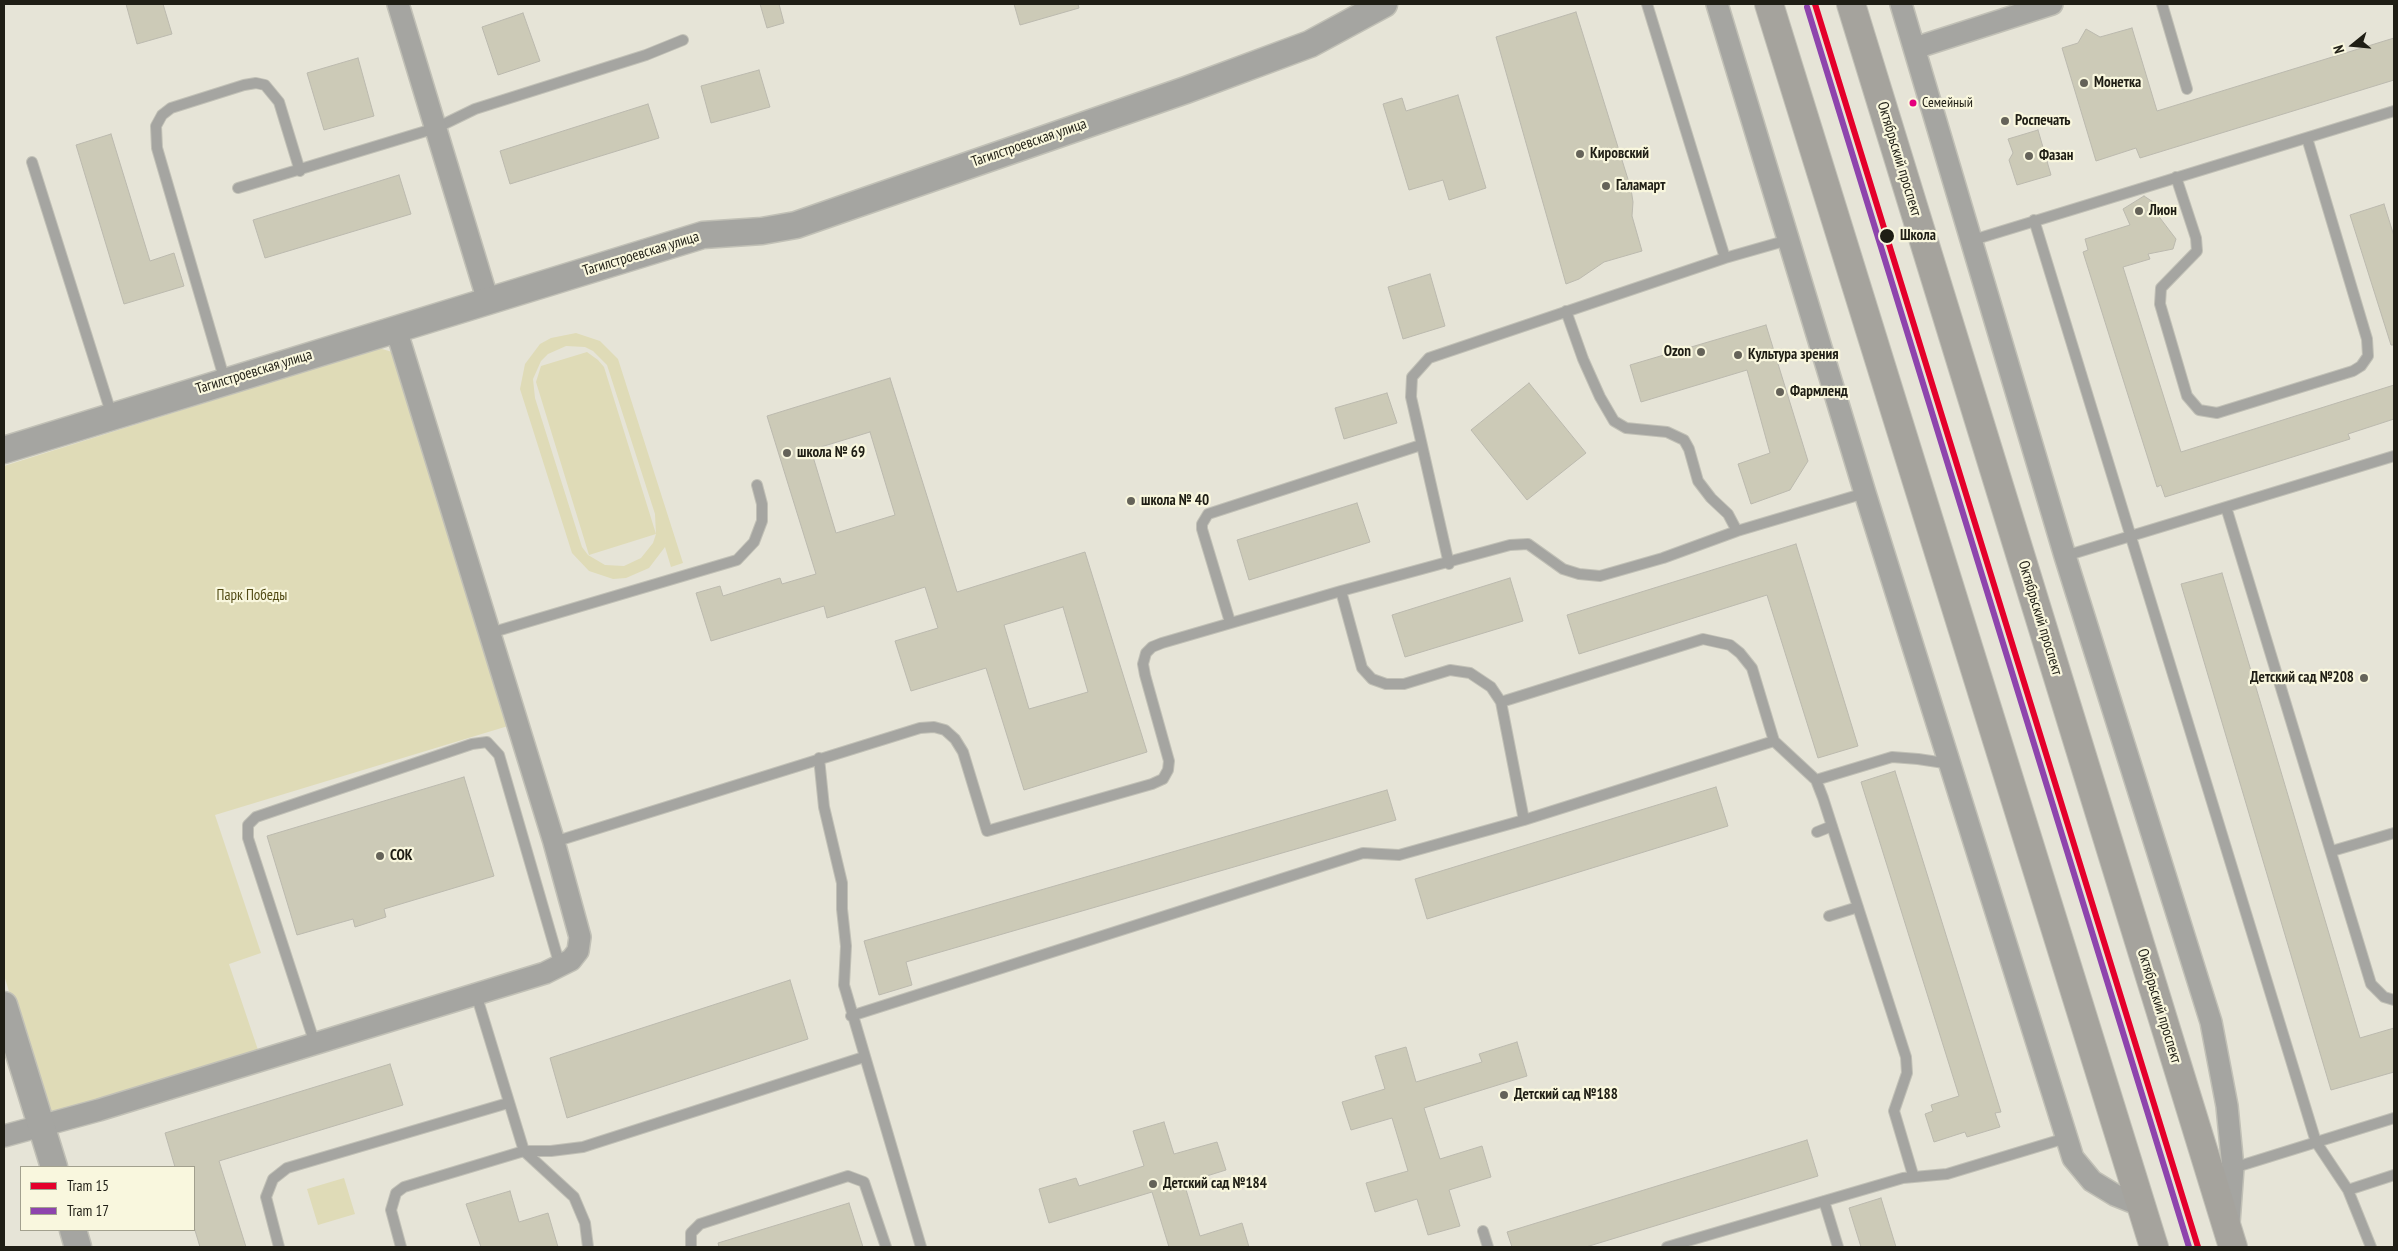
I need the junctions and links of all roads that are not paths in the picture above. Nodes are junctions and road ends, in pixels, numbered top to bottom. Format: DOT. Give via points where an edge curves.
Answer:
graph roads {
  1 [pos="398,4"];
  2 [pos="1384,4"];
  3 [pos="1647,4"];
  4 [pos="1717,4"];
  5 [pos="1769,4"];
  6 [pos="1851,4"];
  7 [pos="1901,4"];
  8 [pos="2052,4"];
  9 [pos="2162,4"];
  10 [pos="683,40"];
  11 [pos="1915,48"];
  12 [pos="2186,89"];
  13 [pos="2394,111"];
  14 [pos="436,128"];
  15 [pos="2306,138"];
  16 [pos="32,162"];
  17 [pos="300,171"];
  18 [pos="2176,177"];
  19 [pos="238,188"];
  20 [pos="2034,220"];
  21 [pos="1788,240"];
  22 [pos="1973,240"];
  23 [pos="1725,258"];
  24 [pos="488,300"];
  25 [pos="1566,311"];
  26 [pos="396,329"];
  27 [pos="224,381"];
  28 [pos="112,416"];
  29 [pos="1421,445"];
  30 [pos="4,450"];
  31 [pos="2394,456"];
  32 [pos="757,485"];
  33 [pos="1865,493"];
  34 [pos="2226,507"];
  35 [pos="1737,531"];
  36 [pos="2131,535"];
  37 [pos="2065,556"];
  38 [pos="1449,564"];
  39 [pos="1341,591"];
  40 [pos="1230,622"];
  41 [pos="490,632"];
  42 [pos="1501,702"];
  43 [pos="1774,741"];
  44 [pos="819,758"];
  45 [pos="1951,764"];
  46 [pos="1816,780"];
  47 [pos="1524,820"];
  48 [pos="1832,826"];
  49 [pos="1817,832"];
  50 [pos="2394,833"];
  51 [pos="554,842"];
  52 [pos="2332,851"];
  53 [pos="1858,907"];
  54 [pos="1829,916"];
  55 [pos="560,966"];
  56 [pos="476,994"];
  57 [pos="2394,1000"];
  58 [pos="4,1005"];
  59 [pos="852,1016"];
  60 [pos="315,1044"];
  61 [pos="864,1057"];
  62 [pos="508,1103"];
  63 [pos="2394,1118"];
  64 [pos="40,1125"];
  65 [pos="4,1136"];
  66 [pos="2066,1138"];
  67 [pos="2316,1142"];
  68 [pos="524,1151"];
  69 [pos="54,1166"];
  70 [pos="2233,1168"];
  71 [pos="2394,1174"];
  72 [pos="1913,1175"];
  73 [pos="2348,1190"];
  74 [pos="1824,1201"];
  75 [pos="2140,1205"];
  76 [pos="73,1231"];
  77 [pos="1483,1231"];
  78 [pos="2231,1240"];
  79 [pos="78,1247"];
  80 [pos="279,1247"];
  81 [pos="401,1247"];
  82 [pos="588,1247"];
  83 [pos="691,1247"];
  84 [pos="886,1247"];
  85 [pos="921,1247"];
  86 [pos="1488,1247"];
  87 [pos="1667,1247"];
  88 [pos="1838,1247"];
  89 [pos="2154,1247"];
  90 [pos="2371,1247"];
  1 -- 14 [label="street"];
  2 -- 24 [label="street, Тагилстроевская улица" via="1310,44 796,225 762,231 703,234"];
  3 -- 23 [label="lane"];
  4 -- 21 [label="street"];
  5 -- 75 [label="main road"];
  6 -- 78 [label="main road, Октябрьский проспект"];
  7 -- 11 [label="street, Октябрьский проспект"];
  8 -- 11 [label="street"];
  9 -- 12 [label="lane"];
  10 -- 14 [label="lane" via="646,55 475,109"];
  11 -- 22 [label="street, Октябрьский проспект"];
  13 -- 15 [label="lane"];
  14 -- 17 [label="lane"];
  14 -- 24 [label="street"];
  15 -- 18 [label="lane"];
  15 -- 18 [label="lane" via="2367,339 2368,356 2354,372 2217,412 2199,410 2187,396 2160,304 2161,288 2197,251 2196,238"];
  16 -- 28 [label="lane"];
  17 -- 19 [label="lane"];
  17 -- 27 [label="lane" via="279,102 265,85 244,85 171,108 156,126 157,148"];
  18 -- 20 [label="lane"];
  20 -- 22 [label="lane"];
  20 -- 36 [label="lane"];
  21 -- 23 [label="lane"];
  21 -- 33 [label="street"];
  22 -- 37 [label="street, Октябрьский проспект"];
  23 -- 25 [label="lane"];
  24 -- 26 [label="street, Тагилстроевская улица"];
  25 -- 29 [label="lane" via="1428,358 1412,377 1410,386"];
  25 -- 35 [label="lane" via="1590,374 1614,421 1626,428 1668,432 1684,440 1698,481 1728,514"];
  26 -- 27 [label="street, Тагилстроевская улица"];
  26 -- 41 [label="street"];
  27 -- 28 [label="street, Тагилстроевская улица"];
  28 -- 30 [label="street, Тагилстроевская улица"];
  29 -- 38 [label="lane"];
  29 -- 40 [label="lane" via="1208,514 1202,530"];
  31 -- 34 [label="lane"];
  32 -- 41 [label="lane" via="762,521 754,542 737,560"];
  33 -- 35 [label="lane"];
  33 -- 45 [label="street"];
  34 -- 36 [label="lane"];
  34 -- 52 [label="lane"];
  35 -- 38 [label="lane" via="1663,558 1600,576 1563,569 1528,544 1510,545"];
  36 -- 37 [label="lane"];
  36 -- 67 [label="lane"];
  37 -- 70 [label="street, Октябрьский проспект" via="2211,1022 2227,1106"];
  38 -- 39 [label="lane"];
  39 -- 40 [label="lane"];
  39 -- 42 [label="lane" via="1362,668 1372,679 1386,684 1404,684 1450,670 1470,673 1491,687"];
  40 -- 44 [label="lane" via="1162,643 1146,653 1145,675 1169,761 1162,779 1152,784 987,831 963,752 955,738 945,730 920,728"];
  41 -- 51 [label="street"];
  42 -- 43 [label="lane" via="1703,640 1718,641 1730,645 1752,668"];
  42 -- 47 [label="lane"];
  43 -- 46 [label="lane"];
  43 -- 47 [label="lane"];
  44 -- 51 [label="lane"];
  44 -- 59 [label="lane" via="824,806 842,883 846,946 844,986"];
  45 -- 46 [label="lane" via="1892,757"];
  45 -- 66 [label="street"];
  46 -- 48 [label="lane"];
  47 -- 59 [label="lane" via="1399,855 1363,853"];
  48 -- 49 [label="lane"];
  48 -- 53 [label="lane"];
  50 -- 52 [label="lane"];
  51 -- 55 [label="street" via="580,937 578,950 571,960"];
  52 -- 57 [label="lane" via="2372,984 2384,997"];
  53 -- 54 [label="lane"];
  53 -- 72 [label="lane" via="1907,1065 1904,1087 1894,1111"];
  55 -- 56 [label="street"];
  55 -- 60 [label="lane" via="499,755 487,742 472,744 256,817 248,825 248,838"];
  56 -- 60 [label="street"];
  56 -- 62 [label="lane"];
  58 -- 64 [label="street"];
  59 -- 61 [label="lane"];
  60 -- 64 [label="street"];
  61 -- 68 [label="lane" via="583,1147 551,1152"];
  61 -- 85 [label="lane"];
  62 -- 68 [label="lane"];
  62 -- 80 [label="lane" via="287,1168 273,1179 266,1197"];
  63 -- 67 [label="lane"];
  64 -- 65 [label="street"];
  64 -- 69 [label="street"];
  66 -- 72 [label="lane" via="1947,1174"];
  66 -- 75 [label="street" via="2073,1158 2092,1181"];
  67 -- 70 [label="lane"];
  67 -- 73 [label="lane"];
  68 -- 81 [label="lane" via="396,1192 391,1210"];
  68 -- 82 [label="lane" via="574,1196 585,1223"];
  70 -- 78 [label="street, Октябрьский проспект"];
  71 -- 73 [label="lane"];
  72 -- 74 [label="lane"];
  73 -- 90 [label="lane"];
  74 -- 87 [label="lane"];
  74 -- 88 [label="lane"];
  75 -- 89 [label="main road"];
  76 -- 79 [label="street"];
  77 -- 86 [label="lane"];
  83 -- 84 [label="lane" via="691,1232 700,1224 848,1176 864,1182"];
}
